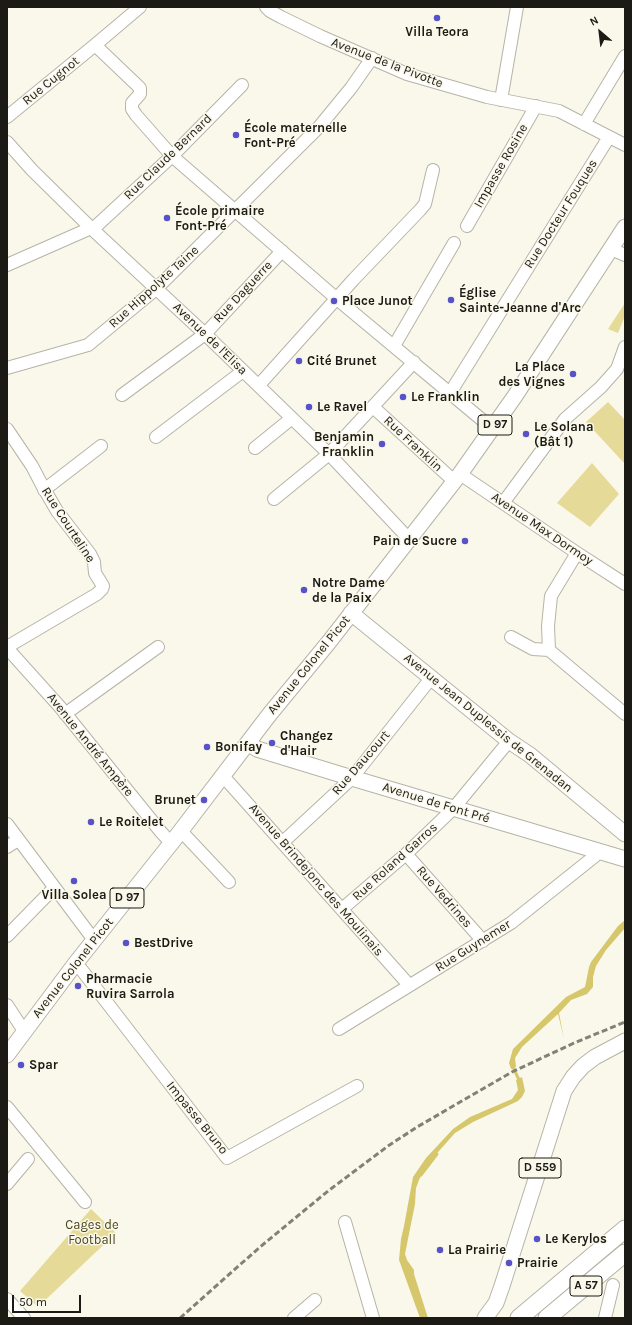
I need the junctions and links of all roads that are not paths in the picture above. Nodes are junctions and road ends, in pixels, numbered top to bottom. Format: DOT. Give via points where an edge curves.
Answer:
graph roads {
  1 [pos="140,7"];
  2 [pos="266,7"];
  3 [pos="517,7"];
  4 [pos="95,45"];
  5 [pos="625,56"];
  6 [pos="372,58"];
  7 [pos="242,85"];
  8 [pos="501,100"];
  9 [pos="536,106"];
  10 [pos="7,117"];
  11 [pos="584,124"];
  12 [pos="609,137"];
  13 [pos="7,142"];
  14 [pos="625,145"];
  15 [pos="172,156"];
  16 [pos="433,170"];
  17 [pos="235,211"];
  18 [pos="467,226"];
  19 [pos="625,227"];
  20 [pos="92,228"];
  21 [pos="454,243"];
  22 [pos="611,248"];
  23 [pos="282,251"];
  24 [pos="625,255"];
  25 [pos="7,265"];
  26 [pos="157,288"];
  27 [pos="337,299"];
  28 [pos="205,334"];
  29 [pos="394,346"];
  30 [pos="625,347"];
  31 [pos="414,362"];
  32 [pos="7,368"];
  33 [pos="243,371"];
  34 [pos="259,386"];
  35 [pos="450,393"];
  36 [pos="122,395"];
  37 [pos="373,407"];
  38 [pos="292,418"];
  39 [pos="7,429"];
  40 [pos="493,429"];
  41 [pos="156,437"];
  42 [pos="101,446"];
  43 [pos="255,448"];
  44 [pos="329,454"];
  45 [pos="457,478"];
  46 [pos="44,490"];
  47 [pos="274,499"];
  48 [pos="503,503"];
  49 [pos="409,539"];
  50 [pos="577,553"];
  51 [pos="625,584"];
  52 [pos="352,613"];
  53 [pos="511,637"];
  54 [pos="158,646"];
  55 [pos="7,647"];
  56 [pos="549,650"];
  57 [pos="432,677"];
  58 [pos="65,714"];
  59 [pos="625,714"];
  60 [pos="509,741"];
  61 [pos="248,743"];
  62 [pos="223,776"];
  63 [pos="352,778"];
  64 [pos="453,809"];
  65 [pos="7,824"];
  66 [pos="625,834"];
  67 [pos="176,837"];
  68 [pos="18,840"];
  69 [pos="283,842"];
  70 [pos="7,847"];
  71 [pos="597,851"];
  72 [pos="406,854"];
  73 [pos="625,860"];
  74 [pos="229,882"];
  75 [pos="54,888"];
  76 [pos="342,909"];
  77 [pos="7,936"];
  78 [pos="94,940"];
  79 [pos="483,941"];
  80 [pos="75,964"];
  81 [pos="409,986"];
  82 [pos="7,1005"];
  83 [pos="339,1028"];
  84 [pos="24,1031"];
  85 [pos="625,1041"];
  86 [pos="7,1055"];
  87 [pos="357,1086"];
  88 [pos="7,1107"];
  89 [pos="28,1159"];
  90 [pos="7,1184"];
  91 [pos="85,1202"];
  92 [pos="345,1222"];
  93 [pos="625,1224"];
  94 [pos="625,1229"];
  95 [pos="625,1253"];
  96 [pos="570,1275"];
  97 [pos="613,1285"];
  98 [pos="7,1299"];
  99 [pos="315,1300"];
  100 [pos="24,1318"];
  101 [pos="294,1318"];
  102 [pos="373,1318"];
  103 [pos="485,1318"];
  104 [pos="518,1318"];
  105 [pos="547,1318"];
  106 [pos="605,1318"];
  1 -- 4 [label="street, Rue Cugnot"];
  2 -- 6 [label="street, Avenue de la Pivotte" via="320,36"];
  3 -- 8 [label="street"];
  4 -- 10 [label="street, Rue Cugnot"];
  4 -- 15 [label="street" via="140,88 139,95 132,103 133,111"];
  5 -- 11 [label="street"];
  6 -- 8 [label="street, Avenue de la Pivotte" via="422,79"];
  6 -- 17 [label="street, Rue Hippolyte Taine" via="319,127"];
  7 -- 15 [label="street, Rue Claude Bernard"];
  8 -- 9 [label="street, Avenue de la Pivotte"];
  9 -- 11 [label="street, Avenue de la Pivotte" via="559,111"];
  9 -- 18 [label="street, Impasse Rosine"];
  11 -- 12 [label="street, Avenue de la Pivotte"];
  12 -- 14 [label="street, Avenue de la Pivotte"];
  12 -- 35 [label="street, Rue Docteur Fouques"];
  13 -- 20 [label="street, Avenue de l'Elisa"];
  15 -- 17 [label="street"];
  15 -- 20 [label="street, Rue Claude Bernard"];
  16 -- 27 [label="street" via="423,207"];
  17 -- 23 [label="street"];
  17 -- 26 [label="street, Rue Hippolyte Taine"];
  19 -- 22 [label="main road, Avenue Colonel Picot / D 97"];
  20 -- 25 [label="street, Rue Claude Bernard"];
  20 -- 26 [label="street, Avenue de l'Elisa"];
  21 -- 29 [label="street"];
  22 -- 24 [label="street"];
  22 -- 40 [label="main road, Avenue Colonel Picot / D 97"];
  23 -- 27 [label="street"];
  23 -- 28 [label="street, Rue Daguerre"];
  26 -- 28 [label="street, Avenue de l'Elisa"];
  26 -- 32 [label="street, Rue Hippolyte Taine" via="88,344"];
  27 -- 29 [label="street"];
  27 -- 34 [label="street"];
  28 -- 33 [label="street, Avenue de l'Elisa"];
  28 -- 36 [label="street, Rue Daguerre"];
  29 -- 31 [label="street"];
  30 -- 48 [label="street" via="617,369 565,419"];
  31 -- 35 [label="street"];
  31 -- 37 [label="street"];
  33 -- 34 [label="street, Avenue de l'Elisa"];
  33 -- 41 [label="street"];
  34 -- 38 [label="street, Avenue de l'Elisa"];
  35 -- 40 [label="street"];
  37 -- 44 [label="street"];
  37 -- 45 [label="street, Rue Franklin"];
  38 -- 43 [label="street"];
  38 -- 44 [label="street, Avenue de l'Elisa"];
  39 -- 46 [label="street, Rue Courteline" via="32,466"];
  40 -- 45 [label="main road, Avenue Colonel Picot / D 97"];
  42 -- 46 [label="street"];
  44 -- 47 [label="street"];
  44 -- 49 [label="street, Avenue de l'Elisa"];
  45 -- 48 [label="street, Avenue Max Dormoy"];
  45 -- 49 [label="main road, Avenue Colonel Picot / D 97"];
  46 -- 55 [label="street, Rue Courteline" via="93,559 95,573 102,588 70,611"];
  48 -- 50 [label="street, Avenue Max Dormoy"];
  49 -- 52 [label="main road, Avenue Colonel Picot / D 97"];
  50 -- 51 [label="street, Avenue Max Dormoy"];
  50 -- 56 [label="street" via="551,596"];
  52 -- 57 [label="main road, Avenue Jean Duplessis de Grenadan"];
  52 -- 61 [label="main road, Avenue Colonel Picot / D 97"];
  53 -- 56 [label="street" via="533,649"];
  54 -- 58 [label="street"];
  55 -- 58 [label="street, Avenue André Ampère"];
  56 -- 59 [label="street"];
  57 -- 60 [label="main road, Avenue Jean Duplessis de Grenadan"];
  57 -- 63 [label="street, Rue Daucourt"];
  58 -- 67 [label="street, Avenue André Ampère" via="156,826"];
  60 -- 64 [label="street, Rue Roland Garros"];
  60 -- 66 [label="main road, Avenue Jean Duplessis de Grenadan" via="530,755"];
  61 -- 62 [label="main road, Avenue Colonel Picot / D 97"];
  61 -- 63 [label="main road, Avenue de Font Pré" via="257,749"];
  62 -- 67 [label="main road, Avenue Colonel Picot / D 97"];
  62 -- 69 [label="street, Avenue Brindejonc des Moulinais"];
  63 -- 64 [label="main road, Avenue de Font Pré"];
  63 -- 69 [label="street, Rue Daucourt"];
  64 -- 71 [label="main road, Avenue de Font Pré"];
  64 -- 72 [label="street, Rue Roland Garros"];
  65 -- 68 [label="street"];
  67 -- 74 [label="street, Avenue André Ampère"];
  67 -- 78 [label="main road, Avenue Colonel Picot / D 97"];
  68 -- 70 [label="street"];
  68 -- 75 [label="street"];
  69 -- 76 [label="street, Avenue Brindejonc des Moulinais"];
  71 -- 73 [label="main road, Avenue de Font Pré"];
  71 -- 79 [label="street, Rue Guynemer" via="595,856 511,923"];
  72 -- 76 [label="street, Rue Roland Garros"];
  72 -- 79 [label="street, Rue Vedrines"];
  75 -- 77 [label="street"];
  75 -- 78 [label="street"];
  76 -- 81 [label="street, Avenue Brindejonc des Moulinais"];
  78 -- 80 [label="main road, Avenue Colonel Picot / D 97"];
  79 -- 81 [label="street, Rue Guynemer"];
  80 -- 84 [label="main road, Avenue Colonel Picot / D 97"];
  80 -- 87 [label="street, Impasse Bruno" via="227,1158"];
  81 -- 83 [label="street, Rue Guynemer"];
  82 -- 84 [label="street"];
  84 -- 86 [label="main road, Avenue Colonel Picot / D 97"];
  85 -- 103 [label="main road, D 559" via="583,1066 564,1091 502,1286 496,1303"];
  88 -- 91 [label="street"];
  89 -- 90 [label="street"];
  92 -- 102 [label="street"];
  93 -- 96 [label="highway"];
  94 -- 96 [label="highway, A 57"];
  95 -- 105 [label="highway, A 57"];
  96 -- 104 [label="highway, A 57"];
  97 -- 106 [label="street"];
  98 -- 100 [label="street"];
  99 -- 101 [label="street"];
}
